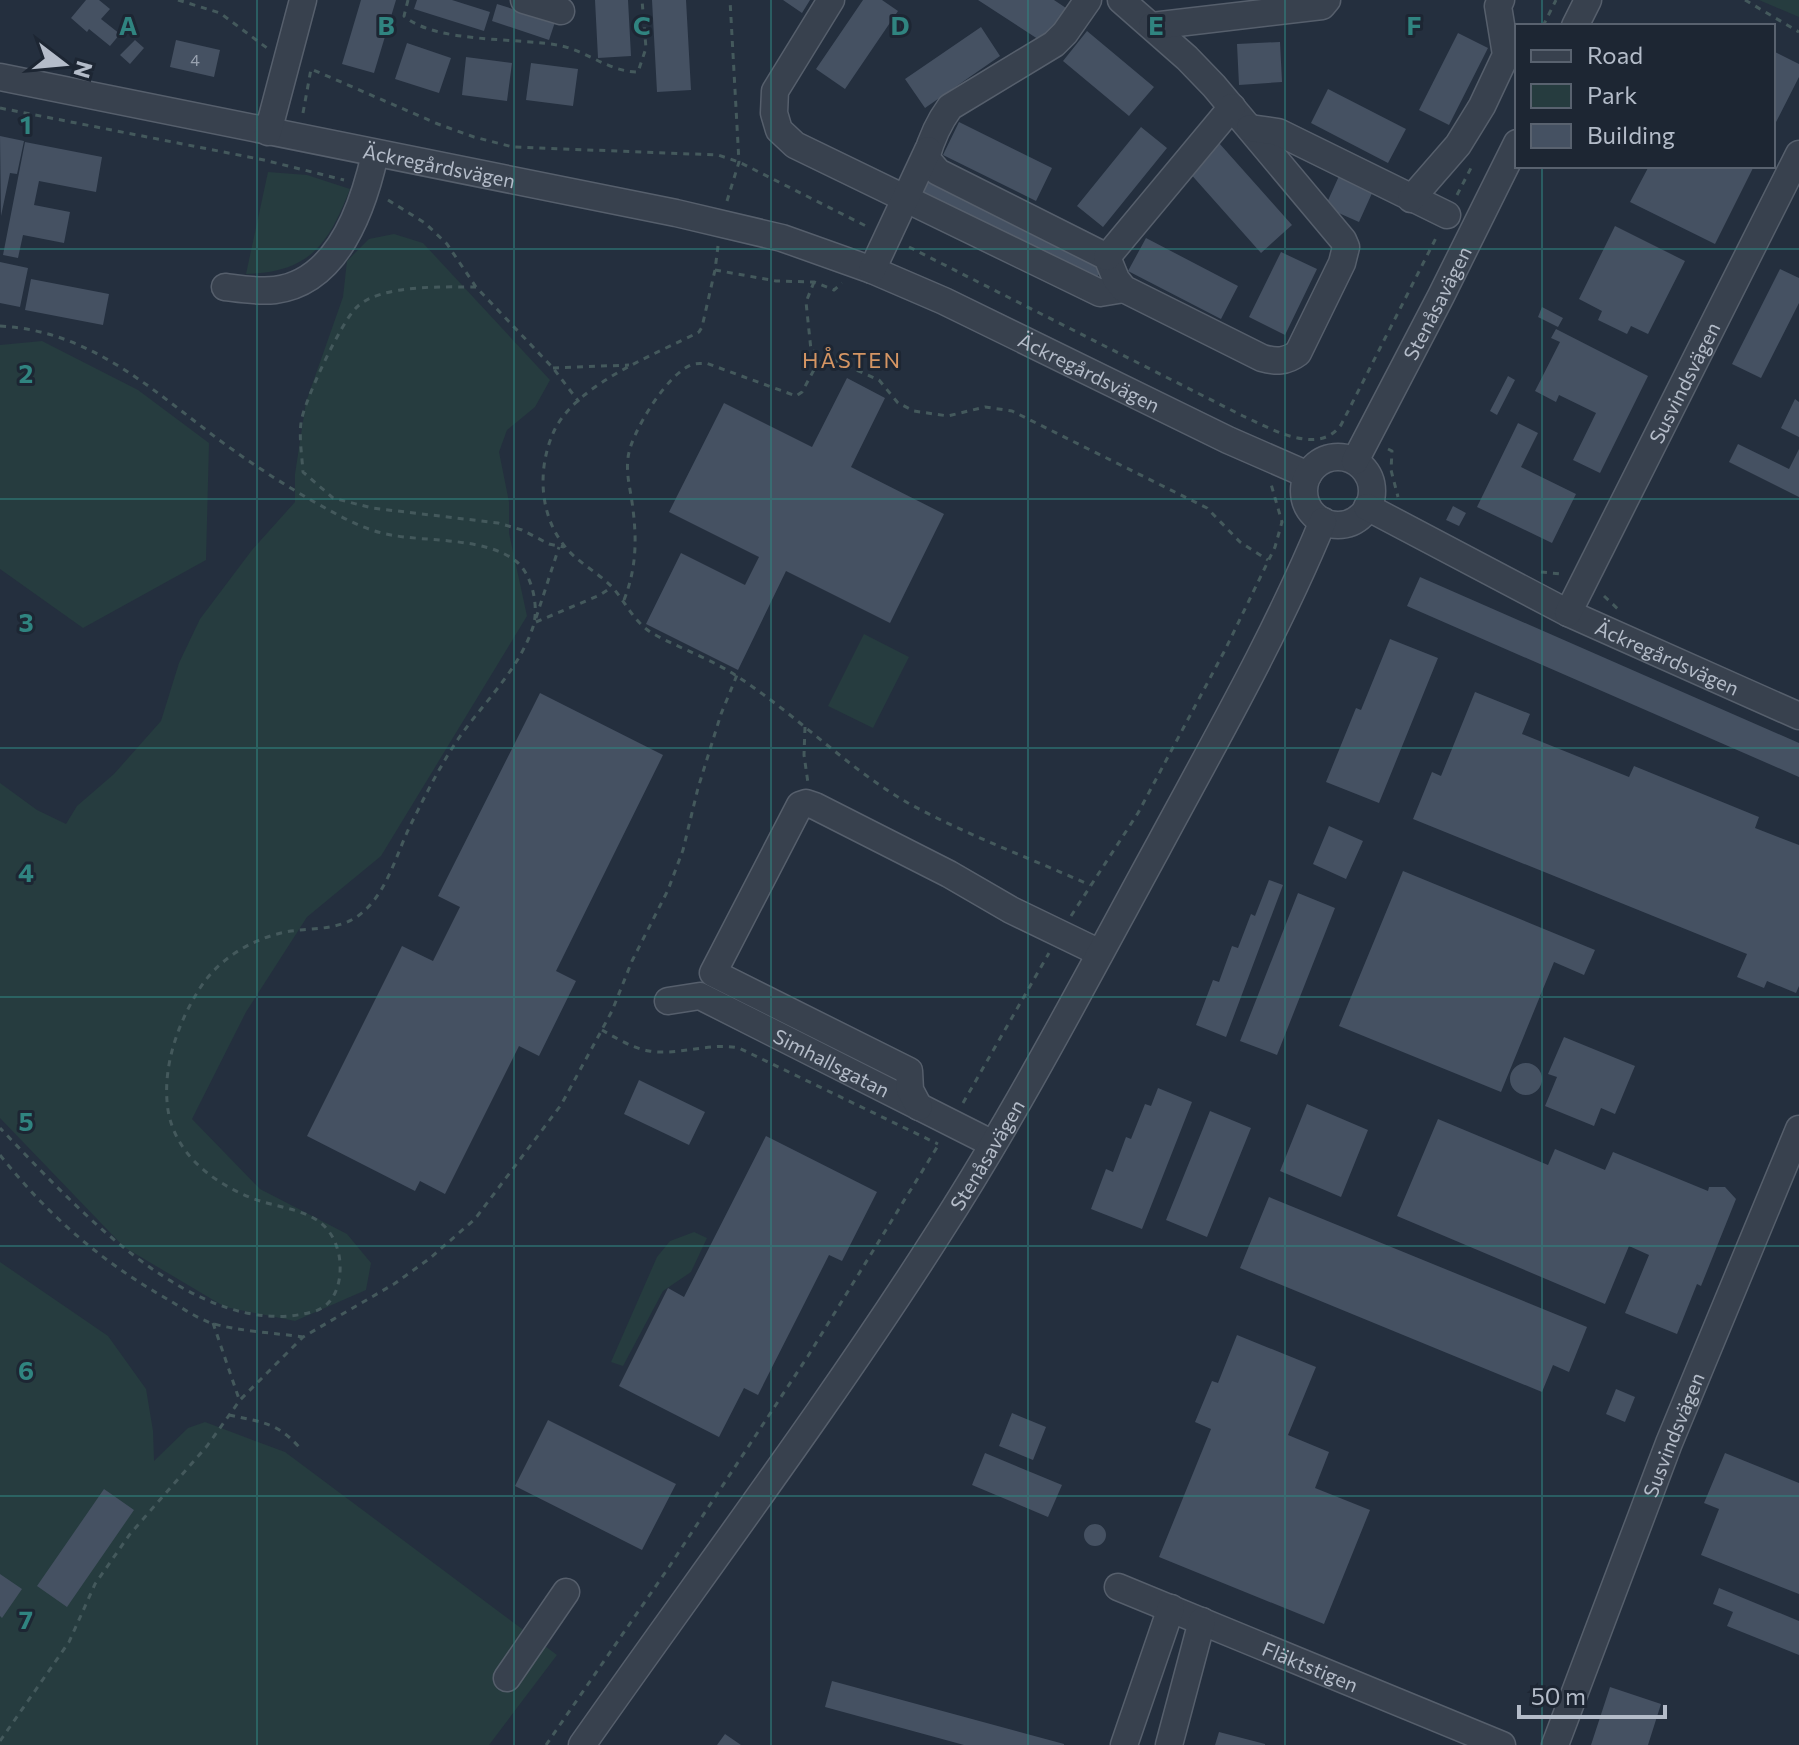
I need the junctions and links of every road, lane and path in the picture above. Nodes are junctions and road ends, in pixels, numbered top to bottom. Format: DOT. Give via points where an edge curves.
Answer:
graph roads {
  1 [pos="178,0"];
  2 [pos="303,0"];
  3 [pos="408,0"];
  4 [pos="524,0"];
  5 [pos="642,0"];
  6 [pos="730,0"];
  7 [pos="831,0"];
  8 [pos="1088,0"];
  9 [pos="1121,0"];
  10 [pos="1327,0"];
  11 [pos="1501,0"];
  12 [pos="1556,0"];
  13 [pos="1588,0"];
  14 [pos="1745,0"];
  15 [pos="561,11"];
  16 [pos="1544,24"];
  17 [pos="1576,24"];
  18 [pos="1152,26"];
  19 [pos="1799,32"];
  20 [pos="286,60"];
  21 [pos="0,77"];
  22 [pos="1232,107"];
  23 [pos="0,108"];
  24 [pos="1250,128"];
  25 [pos="268,132"];
  26 [pos="1515,147"];
  27 [pos="928,150"];
  28 [pos="375,154"];
  29 [pos="1799,154"];
  30 [pos="365,188"];
  31 [pos="904,199"];
  32 [pos="1411,199"];
  33 [pos="727,201"];
  34 [pos="1447,215"];
  35 [pos="719,239"];
  36 [pos="1107,257"];
  37 [pos="715,270"];
  38 [pos="872,270"];
  39 [pos="846,279"];
  40 [pos="814,282"];
  41 [pos="225,287"];
  42 [pos="476,287"];
  43 [pos="1124,289"];
  44 [pos="0,326"];
  45 [pos="822,355"];
  46 [pos="633,364"];
  47 [pos="553,368"];
  48 [pos="579,402"];
  49 [pos="1361,450"];
  50 [pos="1308,475"];
  51 [pos="1403,505"];
  52 [pos="1367,507"];
  53 [pos="1323,521"];
  54 [pos="559,547"];
  55 [pos="565,547"];
  56 [pos="1268,560"];
  57 [pos="1531,571"];
  58 [pos="1582,585"];
  59 [pos="612,587"];
  60 [pos="624,601"];
  61 [pos="1621,612"];
  62 [pos="1568,613"];
  63 [pos="535,622"];
  64 [pos="737,675"];
  65 [pos="1799,716"];
  66 [pos="805,727"];
  67 [pos="806,803"];
  68 [pos="1090,885"];
  69 [pos="1100,953"];
  70 [pos="668,1001"];
  71 [pos="602,1030"];
  72 [pos="919,1107"];
  73 [pos="0,1128"];
  74 [pos="1799,1129"];
  75 [pos="993,1144"];
  76 [pos="939,1145"];
  77 [pos="0,1155"];
  78 [pos="213,1323"];
  79 [pos="303,1337"];
  80 [pos="240,1400"];
  81 [pos="229,1415"];
  82 [pos="299,1447"];
  83 [pos="1118,1587"];
  84 [pos="566,1592"];
  85 [pos="1171,1608"];
  86 [pos="1202,1621"];
  87 [pos="507,1678"];
  88 [pos="0,1741"];
  89 [pos="582,1745"];
  90 [pos="1124,1745"];
  91 [pos="1169,1745"];
  92 [pos="1502,1745"];
  93 [pos="1555,1745"];
  1 -- 20 [label="path" via="220,13"];
  2 -- 20 [label="street"];
  3 -- 5 [label="path" via="404,16 413,24 479,39 563,46 625,72 638,72 646,48"];
  4 -- 15 [label="street"];
  6 -- 33 [label="path" via="739,162"];
  7 -- 31 [label="street" via="775,91 779,130 795,145"];
  8 -- 27 [label="street" via="1054,44 950,107"];
  9 -- 18 [label="street"];
  10 -- 18 [label="street" via="1322,6"];
  11 -- 32 [label="street" via="1506,55 1458,145"];
  12 -- 16 [label="path"];
  13 -- 17 [label="street"];
  14 -- 19 [label="path"];
  18 -- 22 [label="street"];
  20 -- 25 [label="street"];
  21 -- 25 [label="street, Äckregårdsvägen"];
  22 -- 24 [label="street"];
  22 -- 36 [label="street"];
  23 -- 30 [label="path" via="292,166"];
  24 -- 32 [label="street" via="1278,132"];
  24 -- 43 [label="street" via="1346,247 1298,353 1283,361 1262,358"];
  25 -- 28 [label="street, Äckregårdsvägen"];
  26 -- 49 [label="street, Stenåsavägen"];
  27 -- 31 [label="street"];
  27 -- 36 [label="street" via="926,158 938,172"];
  28 -- 30 [label="street"];
  28 -- 38 [label="street, Äckregårdsvägen" via="739,227"];
  29 -- 58 [label="street, Susvindsvägen"];
  30 -- 41 [label="street" via="342,242 315,274 274,290"];
  30 -- 42 [label="path" via="425,223 447,244"];
  31 -- 38 [label="street"];
  31 -- 43 [label="street" via="1100,293"];
  32 -- 34 [label="street"];
  35 -- 37 [label="path"];
  36 -- 43 [label="street"];
  37 -- 40 [label="path"];
  37 -- 46 [label="path" via="699,332"];
  38 -- 50 [label="street, Äckregårdsvägen"];
  39 -- 40 [label="path" via="834,290"];
  40 -- 45 [label="path" via="806,302 811,350"];
  42 -- 47 [label="path"];
  42 -- 54 [label="path" via="389,292 357,306 331,345 301,421 303,472 333,498 372,508 498,523"];
  44 -- 63 [label="path" via="52,333 111,361 254,464 353,523 387,535 459,543 506,556 526,574"];
  45 -- 56 [label="path" via="879,380 898,403 914,411 948,416 985,407 1012,411 1207,508 1240,542"];
  45 -- 60 [label="path" via="796,396 706,363 692,364 677,374 660,394 628,454 636,553"];
  46 -- 47 [label="path"];
  46 -- 48 [label="path"];
  47 -- 48 [label="path"];
  48 -- 55 [label="path" via="556,428 542,480 548,516"];
  49 -- 50 [label="street" via="1328,458"];
  49 -- 51 [label="path" via="1392,451 1396,495"];
  49 -- 52 [label="street" via="1371,485"];
  50 -- 53 [label="street" via="1305,501"];
  52 -- 53 [label="street" via="1344,524"];
  52 -- 62 [label="street, Äckregårdsvägen"];
  53 -- 69 [label="street, Stenåsavägen" via="1248,681"];
  54 -- 55 [label="path"];
  54 -- 63 [label="path"];
  55 -- 59 [label="path"];
  57 -- 58 [label="path" via="1560,574"];
  58 -- 61 [label="path"];
  58 -- 62 [label="street, Susvindsvägen"];
  59 -- 60 [label="path"];
  59 -- 63 [label="path"];
  60 -- 64 [label="path" via="650,632"];
  62 -- 65 [label="street, Äckregårdsvägen"];
  63 -- 73 [label="path" via="515,666 439,770 374,902 346,923 286,932 225,959 202,984 174,1044 166,1075 167,1107 173,1133 189,1158 253,1198 314,1217 333,1237 339,1286 321,1310 281,1319 243,1314 182,1285 99,1228"];
  64 -- 66 [label="path"];
  64 -- 71 [label="path" via="668,890"];
  66 -- 67 [label="path"];
  66 -- 68 [label="path" via="908,802"];
  67 -- 69 [label="street"];
  67 -- 72 [label="street" via="796,809 713,973 909,1071 910,1090"];
  69 -- 75 [label="street, Stenåsavägen"];
  70 -- 72 [label="street, Simhallsgatan" via="700,996"];
  71 -- 76 [label="path" via="652,1052 739,1048"];
  71 -- 79 [label="path" via="561,1105 475,1219 394,1284"];
  72 -- 75 [label="street, Simhallsgatan"];
  74 -- 93 [label="street, Susvindsvägen" via="1669,1443"];
  75 -- 89 [label="street, Stenåsavägen" via="880,1323"];
  77 -- 78 [label="path" via="25,1187 96,1253"];
  78 -- 79 [label="path"];
  78 -- 80 [label="path"];
  79 -- 80 [label="path"];
  80 -- 81 [label="path"];
  81 -- 82 [label="path" via="286,1432"];
  81 -- 88 [label="path" via="130,1534 95,1584 69,1642"];
  83 -- 85 [label="street, Fläktstigen"];
  84 -- 87 [label="street"];
  85 -- 86 [label="street, Fläktstigen"];
  85 -- 90 [label="street"];
  86 -- 91 [label="street"];
  86 -- 92 [label="street, Fläktstigen"];
}
